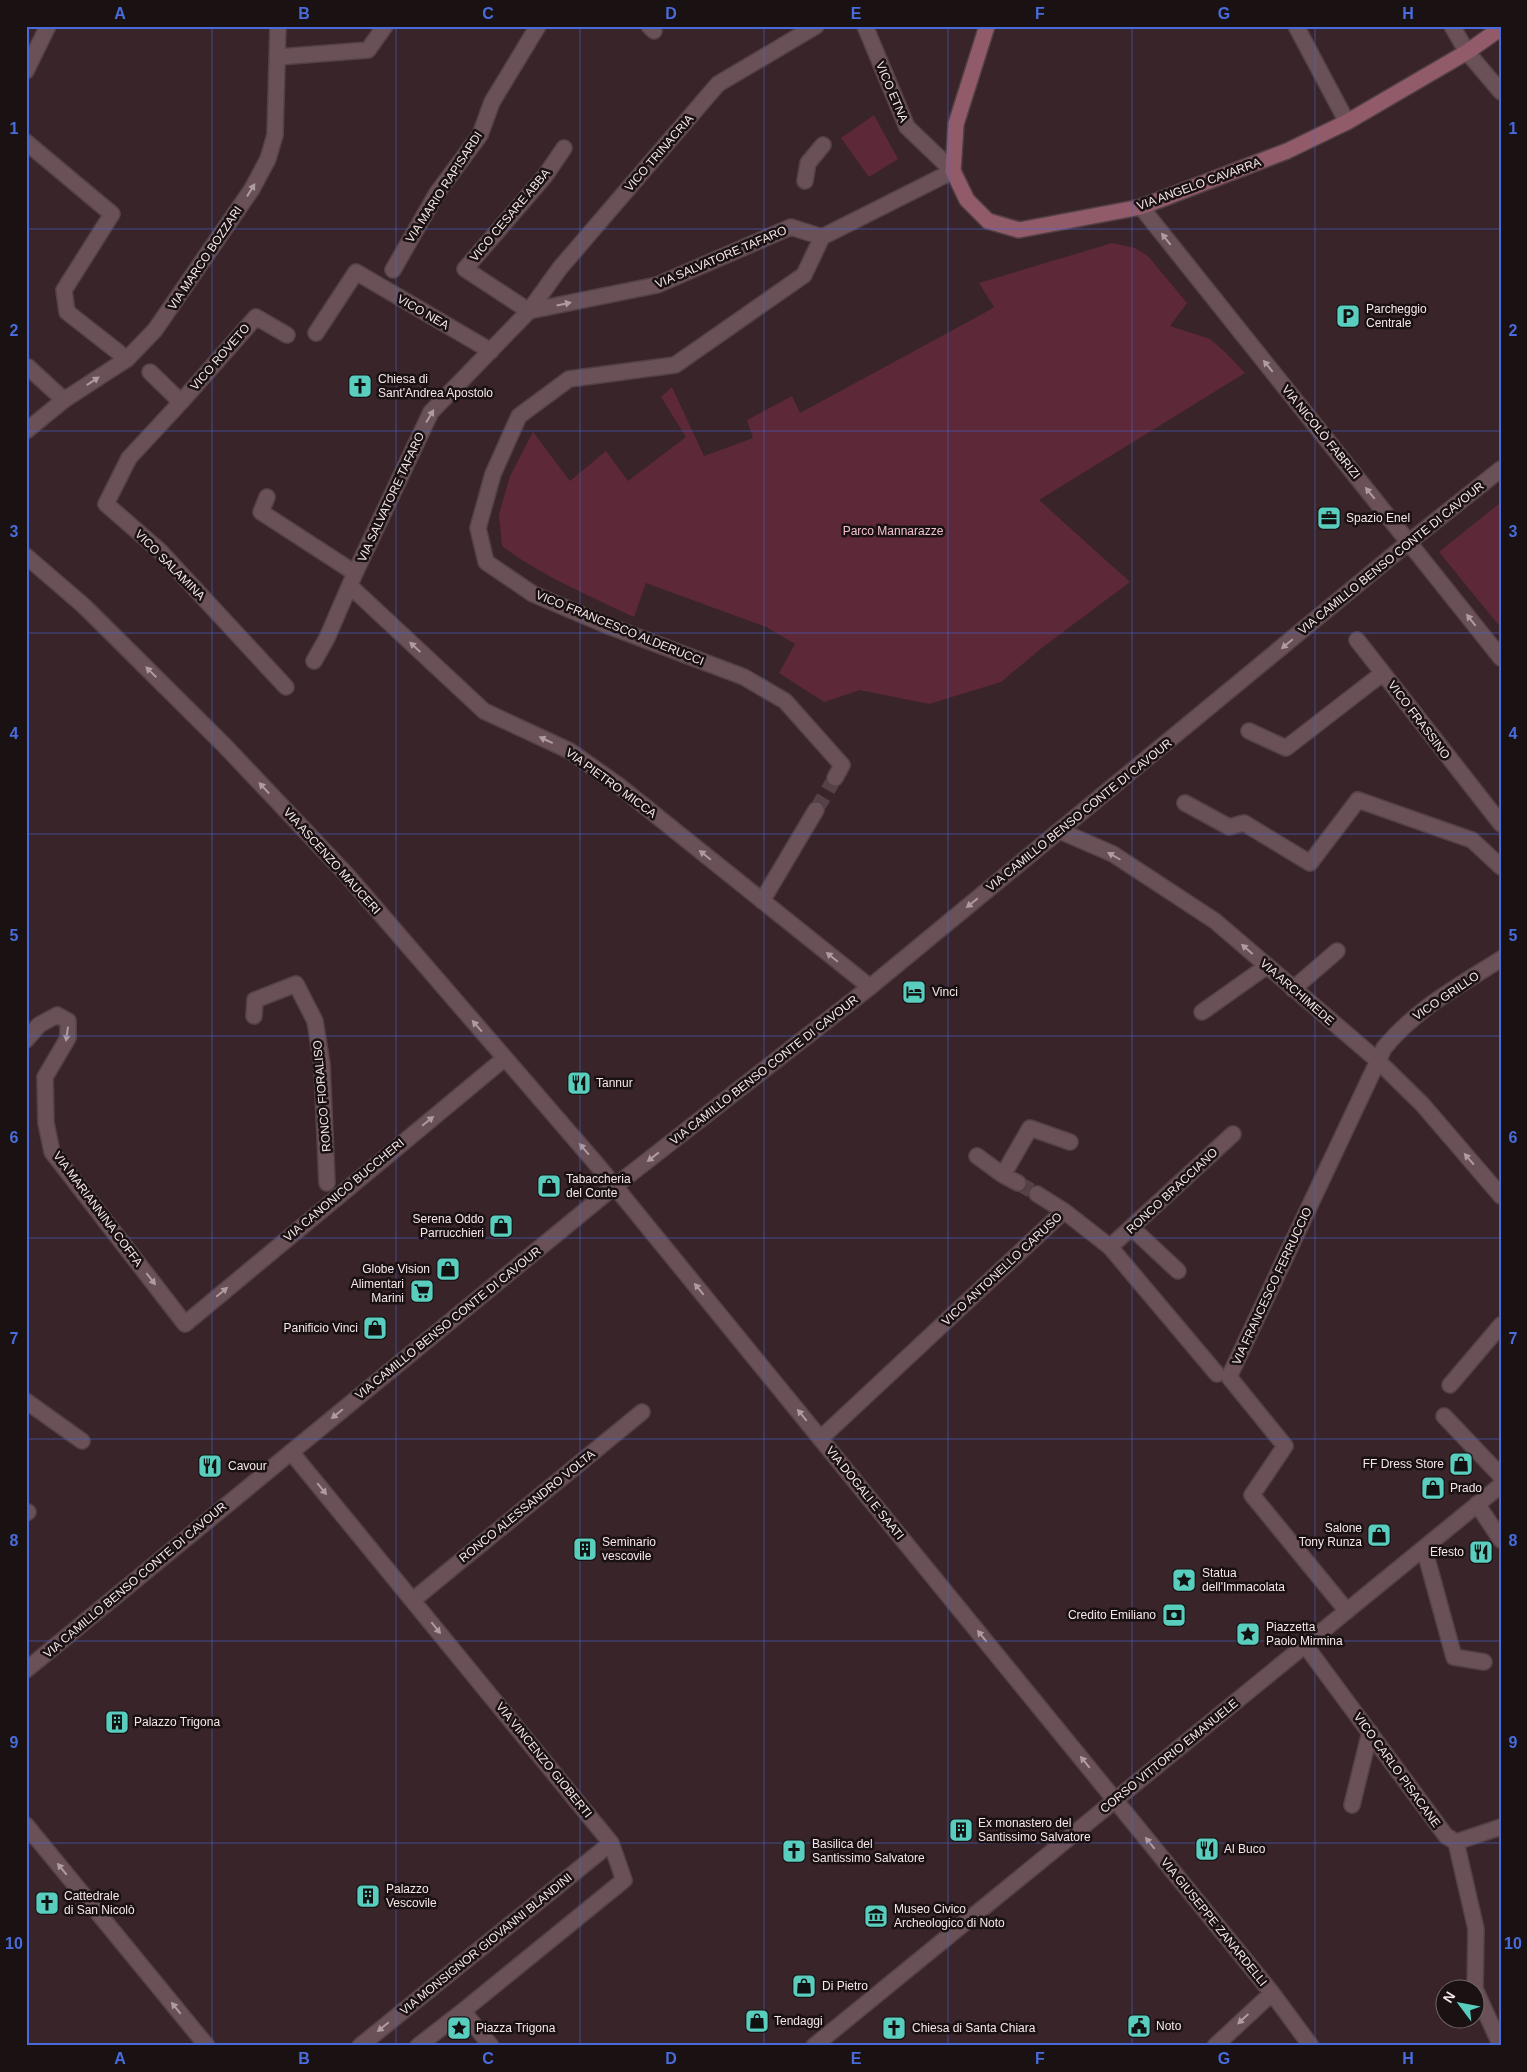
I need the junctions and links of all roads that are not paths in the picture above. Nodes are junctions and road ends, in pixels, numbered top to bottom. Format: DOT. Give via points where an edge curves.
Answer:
graph roads {
  1 [pos="48,26"];
  2 [pos="278,26"];
  3 [pos="385,26"];
  4 [pos="538,26"];
  5 [pos="816,26"];
  6 [pos="865,26"];
  7 [pos="987,26"];
  8 [pos="1296,26"];
  9 [pos="1452,26"];
  10 [pos="1501,28"];
  11 [pos="1467,52"];
  12 [pos="278,57"];
  13 [pos="26,71"];
  14 [pos="1501,92"];
  15 [pos="1347,122"];
  16 [pos="26,142"];
  17 [pos="823,145"];
  18 [pos="564,148"];
  19 [pos="953,171"];
  20 [pos="805,180"];
  21 [pos="1141,207"];
  22 [pos="822,237"];
  23 [pos="393,270"];
  24 [pos="529,311"];
  25 [pos="316,333"];
  26 [pos="288,335"];
  27 [pos="491,351"];
  28 [pos="127,359"];
  29 [pos="28,367"];
  30 [pos="150,372"];
  31 [pos="64,400"];
  32 [pos="181,402"];
  33 [pos="26,431"];
  34 [pos="1501,469"];
  35 [pos="267,497"];
  36 [pos="1410,542"];
  37 [pos="26,556"];
  38 [pos="352,580"];
  39 [pos="1358,640"];
  40 [pos="1501,658"];
  41 [pos="314,661"];
  42 [pos="1383,673"];
  43 [pos="286,687"];
  44 [pos="1249,731"];
  45 [pos="835,778"];
  46 [pos="1185,803"];
  47 [pos="816,810"];
  48 [pos="1501,824"];
  49 [pos="1060,831"];
  50 [pos="1501,866"];
  51 [pos="762,901"];
  52 [pos="1337,950"];
  53 [pos="1501,960"];
  54 [pos="1267,966"];
  55 [pos="870,987"];
  56 [pos="1293,990"];
  57 [pos="1202,1012"];
  58 [pos="254,1016"];
  59 [pos="26,1040"];
  60 [pos="505,1058"];
  61 [pos="1377,1060"];
  62 [pos="1233,1134"];
  63 [pos="1070,1142"];
  64 [pos="977,1156"];
  65 [pos="1003,1174"];
  66 [pos="1018,1183"];
  67 [pos="327,1184"];
  68 [pos="615,1186"];
  69 [pos="1037,1194"];
  70 [pos="1501,1196"];
  71 [pos="1064,1211"];
  72 [pos="1132,1228"];
  73 [pos="1110,1248"];
  74 [pos="1178,1271"];
  75 [pos="185,1324"];
  76 [pos="1501,1325"];
  77 [pos="1217,1374"];
  78 [pos="1450,1385"];
  79 [pos="26,1401"];
  80 [pos="642,1412"];
  81 [pos="1444,1416"];
  82 [pos="820,1438"];
  83 [pos="82,1440"];
  84 [pos="291,1452"];
  85 [pos="1501,1476"];
  86 [pos="1501,1485"];
  87 [pos="1477,1504"];
  88 [pos="1501,1540"];
  89 [pos="1424,1548"];
  90 [pos="413,1600"];
  91 [pos="1347,1611"];
  92 [pos="1305,1645"];
  93 [pos="1484,1662"];
  94 [pos="26,1670"];
  95 [pos="1370,1732"];
  96 [pos="1116,1800"];
  97 [pos="1352,1805"];
  98 [pos="26,1825"];
  99 [pos="1501,1826"];
  100 [pos="1456,1842"];
  101 [pos="611,1843"];
  102 [pos="1272,1993"];
  103 [pos="463,2010"];
  104 [pos="207,2046"];
  105 [pos="360,2046"];
  106 [pos="418,2046"];
  107 [pos="491,2046"];
  108 [pos="814,2046"];
  109 [pos="1215,2046"];
  110 [pos="1311,2046"];
  111 [pos="1500,2046"];
  1 -- 13 [label="street"];
  2 -- 12 [label="street, VIA MARCO BOZZARI"];
  3 -- 12 [label="street" via="368,50"];
  4 -- 23 [label="street, VIA MARIO RAPISARDI" via="492,102 480,135 437,193"];
  5 -- 24 [label="street, VICO TRINACRIA" via="718,84 560,268"];
  6 -- 19 [label="street, VICO ETNA" via="907,127"];
  7 -- 19 [label="main road, VIA ANGELO CAVARRA" via="956,124"];
  8 -- 15 [label="street"];
  9 -- 11 [label="street"];
  10 -- 11 [label="main road, VIA ANGELO CAVARRA"];
  11 -- 14 [label="street"];
  11 -- 15 [label="main road, VIA ANGELO CAVARRA"];
  28 -- 12 [label="street, VIA MARCO BOZZARI, one-way" via="155,330 252,189 268,158 275,135"];
  15 -- 21 [label="main road, VIA ANGELO CAVARRA" via="1287,151"];
  16 -- 28 [label="street" via="112,214 64,290 67,312"];
  17 -- 20 [label="street" via="808,163"];
  18 -- 24 [label="street, VICO CESARE ABBA" via="545,176 465,269"];
  19 -- 21 [label="main road, VIA ANGELO CAVARRA" via="967,200 988,221 1020,230"];
  19 -- 22 [label="street"];
  36 -- 21 [label="street, VIA NICOLÒ FABRIZI, one-way"];
  24 -- 22 [label="street, VIA SALVATORE TAFARO, one-way" via="657,285 791,227"];
  22 -- 45 [label="street, VICO FRANCESCO ALDERUCCI" via="804,275 675,365 569,379 519,416 493,474 478,528 486,562 533,594 744,677 784,701 842,765"];
  24 -- 27 [label="street, VIA SALVATORE TAFARO"];
  25 -- 27 [label="street, VICO NEA" via="356,272"];
  26 -- 32 [label="street, VICO ROVETO" via="256,317"];
  38 -- 27 [label="street, VIA SALVATORE TAFARO, one-way" via="431,412"];
  31 -- 28 [label="street, VIA MARCO BOZZARI, one-way"];
  29 -- 31 [label="street"];
  30 -- 32 [label="street"];
  31 -- 33 [label="street, VIA MARCO BOZZARI"];
  32 -- 43 [label="street, VICO SALAMINA" via="129,458 106,504 160,551"];
  34 -- 36 [label="street, VIA CAMILLO BENSO CONTE DI CAVOUR"];
  35 -- 38 [label="street, VIA PIETRO MICCA" via="261,512"];
  40 -- 36 [label="street, VIA NICOLÒ FABRIZI, one-way"];
  36 -- 49 [label="street, VIA CAMILLO BENSO CONTE DI CAVOUR, one-way"];
  60 -- 37 [label="street, VIA ASCENZO MAUCERI, one-way" via="346,875 224,745 84,606"];
  38 -- 41 [label="street, VIA SALVATORE TAFARO"];
  51 -- 38 [label="street, VIA PIETRO MICCA, one-way" via="570,750 484,711"];
  39 -- 42 [label="street"];
  42 -- 44 [label="street, VICO FRASSINO" via="1286,748"];
  42 -- 48 [label="street, VICO FRASSINO"];
  46 -- 50 [label="street" via="1229,827 1244,823 1310,862 1358,800 1472,840"];
  47 -- 51 [label="street"];
  54 -- 49 [label="street, VIA ARCHIMEDE, one-way" via="1214,921 1113,854"];
  49 -- 55 [label="street, VIA CAMILLO BENSO CONTE DI CAVOUR, one-way"];
  55 -- 51 [label="street, VIA PIETRO MICCA, one-way"];
  52 -- 56 [label="street"];
  53 -- 61 [label="street, VICO GRILLO" via="1423,1008 1397,1032"];
  54 -- 56 [label="street, VIA ARCHIMEDE"];
  54 -- 57 [label="street"];
  55 -- 68 [label="street, VIA CAMILLO BENSO CONTE DI CAVOUR, one-way"];
  56 -- 61 [label="street, VIA ARCHIMEDE"];
  58 -- 67 [label="street, RONCO FIORALISO" via="255,1000 296,984 315,1021 322,1065"];
  59 -- 75 [label="street, VIA MARIANNINA COFFA, one-way" via="39,1025 57,1015 68,1021 68,1038 45,1077 46,1123 52,1152"];
  68 -- 60 [label="street, VIA ASCENZO MAUCERI, one-way"];
  75 -- 60 [label="street, VIA CANONICO BUCCHERI, one-way"];
  70 -- 61 [label="street, VIA ARCHIMEDE, one-way" via="1422,1104"];
  61 -- 91 [label="street, VIA FRANCESCO FERRUCCIO" via="1229,1377 1285,1446 1252,1495"];
  62 -- 72 [label="street, RONCO BRACCIANO"];
  63 -- 65 [label="street" via="1030,1128"];
  64 -- 65 [label="street"];
  65 -- 66 [label="street"];
  82 -- 68 [label="street, VIA DOGALI E SAATI, one-way"];
  68 -- 84 [label="street, VIA CAMILLO BENSO CONTE DI CAVOUR, one-way"];
  69 -- 71 [label="street"];
  71 -- 73 [label="street, VICO ANTONELLO CARUSO"];
  71 -- 82 [label="street, VICO ANTONELLO CARUSO"];
  72 -- 73 [label="street, RONCO BRACCIANO"];
  72 -- 74 [label="street"];
  73 -- 77 [label="street, VICO ANTONELLO CARUSO"];
  76 -- 78 [label="street"];
  79 -- 83 [label="street"];
  80 -- 90 [label="street, RONCO ALESSANDRO VOLTA"];
  81 -- 85 [label="street"];
  96 -- 82 [label="street, VIA DOGALI E SAATI, one-way"];
  84 -- 90 [label="street, VIA VINCENZO GIOBERTI, one-way"];
  84 -- 94 [label="street, VIA CAMILLO BENSO CONTE DI CAVOUR"];
  86 -- 87 [label="street, CORSO VITTORIO EMANUELE"];
  87 -- 88 [label="street"];
  87 -- 89 [label="street, CORSO VITTORIO EMANUELE"];
  89 -- 91 [label="street, CORSO VITTORIO EMANUELE"];
  89 -- 93 [label="street" via="1454,1657"];
  90 -- 101 [label="street, VIA VINCENZO GIOBERTI, one-way"];
  91 -- 92 [label="street, CORSO VITTORIO EMANUELE"];
  92 -- 95 [label="street, VICO CARLO PISACANE"];
  92 -- 96 [label="street, CORSO VITTORIO EMANUELE"];
  95 -- 97 [label="street"];
  95 -- 100 [label="street, VICO CARLO PISACANE" via="1446,1836"];
  102 -- 96 [label="street, VIA GIUSEPPE ZANARDELLI, one-way"];
  96 -- 108 [label="street, CORSO VITTORIO EMANUELE"];
  104 -- 98 [label="street, one-way"];
  99 -- 100 [label="street"];
  100 -- 111 [label="street" via="1476,1929 1475,1989"];
  101 -- 103 [label="street, VIA VINCENZO GIOBERTI" via="624,1880"];
  101 -- 105 [label="street, VIA MONSIGNOR GIOVANNI BLANDINI, one-way"];
  102 -- 109 [label="street, one-way"];
  102 -- 110 [label="street, VIA GIUSEPPE ZANARDELLI"];
  103 -- 106 [label="street"];
  103 -- 107 [label="street"];
}
